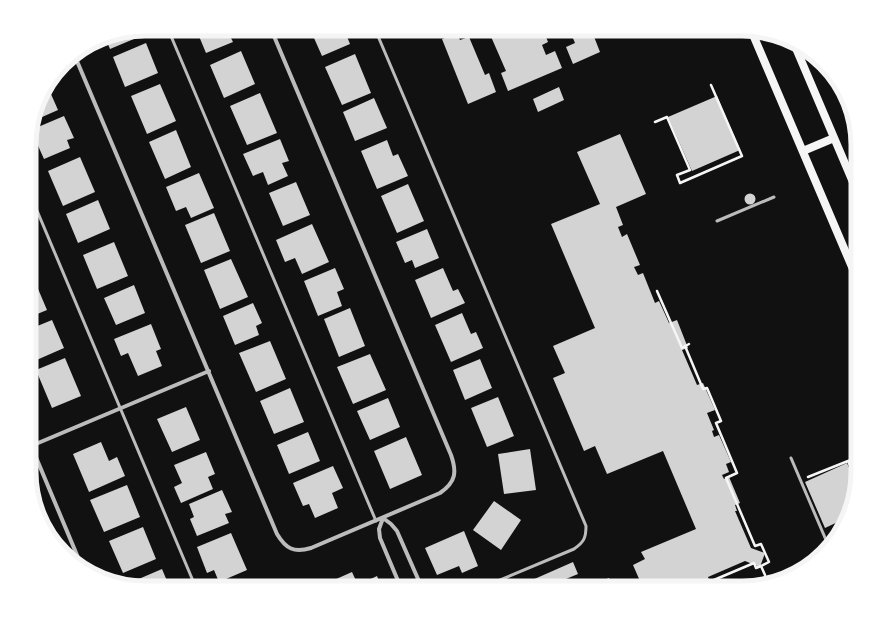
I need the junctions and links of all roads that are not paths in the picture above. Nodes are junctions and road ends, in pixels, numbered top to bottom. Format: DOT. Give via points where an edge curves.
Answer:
graph roads {
  1 [pos="171,36"];
  2 [pos="274,36"];
  3 [pos="378,36"];
  4 [pos="754,37"];
  5 [pos="798,52"];
  6 [pos="77,60"];
  7 [pos="834,138"];
  8 [pos="803,151"];
  9 [pos="851,178"];
  10 [pos="774,197"];
  11 [pos="36,208"];
  12 [pos="716,221"];
  13 [pos="851,264"];
  14 [pos="209,371"];
  15 [pos="120,408"];
  16 [pos="36,443"];
  17 [pos="36,457"];
  18 [pos="791,458"];
  19 [pos="383,518"];
  20 [pos="376,521"];
  21 [pos="826,540"];
  22 [pos="78,557"];
  23 [pos="193,581"];
  24 [pos="398,581"];
  25 [pos="419,581"];
  26 [pos="498,581"];
  1 -- 20 [label="lane"];
  2 -- 19 [label="street" via="454,462 454,478 446,489"];
  3 -- 26 [label="lane" via="586,526 584,540 574,549"];
  4 -- 8 [label="main road"];
  5 -- 7 [label="main road"];
  6 -- 14 [label="street"];
  7 -- 8 [label="main road"];
  7 -- 9 [label="main road"];
  8 -- 13 [label="main road"];
  10 -- 12 [label="lane"];
  11 -- 15 [label="lane"];
  14 -- 15 [label="street"];
  14 -- 20 [label="street" via="277,534 285,545 297,551 304,550"];
  15 -- 16 [label="street"];
  15 -- 23 [label="lane"];
  17 -- 22 [label="street"];
  18 -- 21 [label="lane"];
  19 -- 20 [label="street"];
  19 -- 24 [label="street" via="379,529 380,538"];
  19 -- 25 [label="street" via="397,531"];
}
